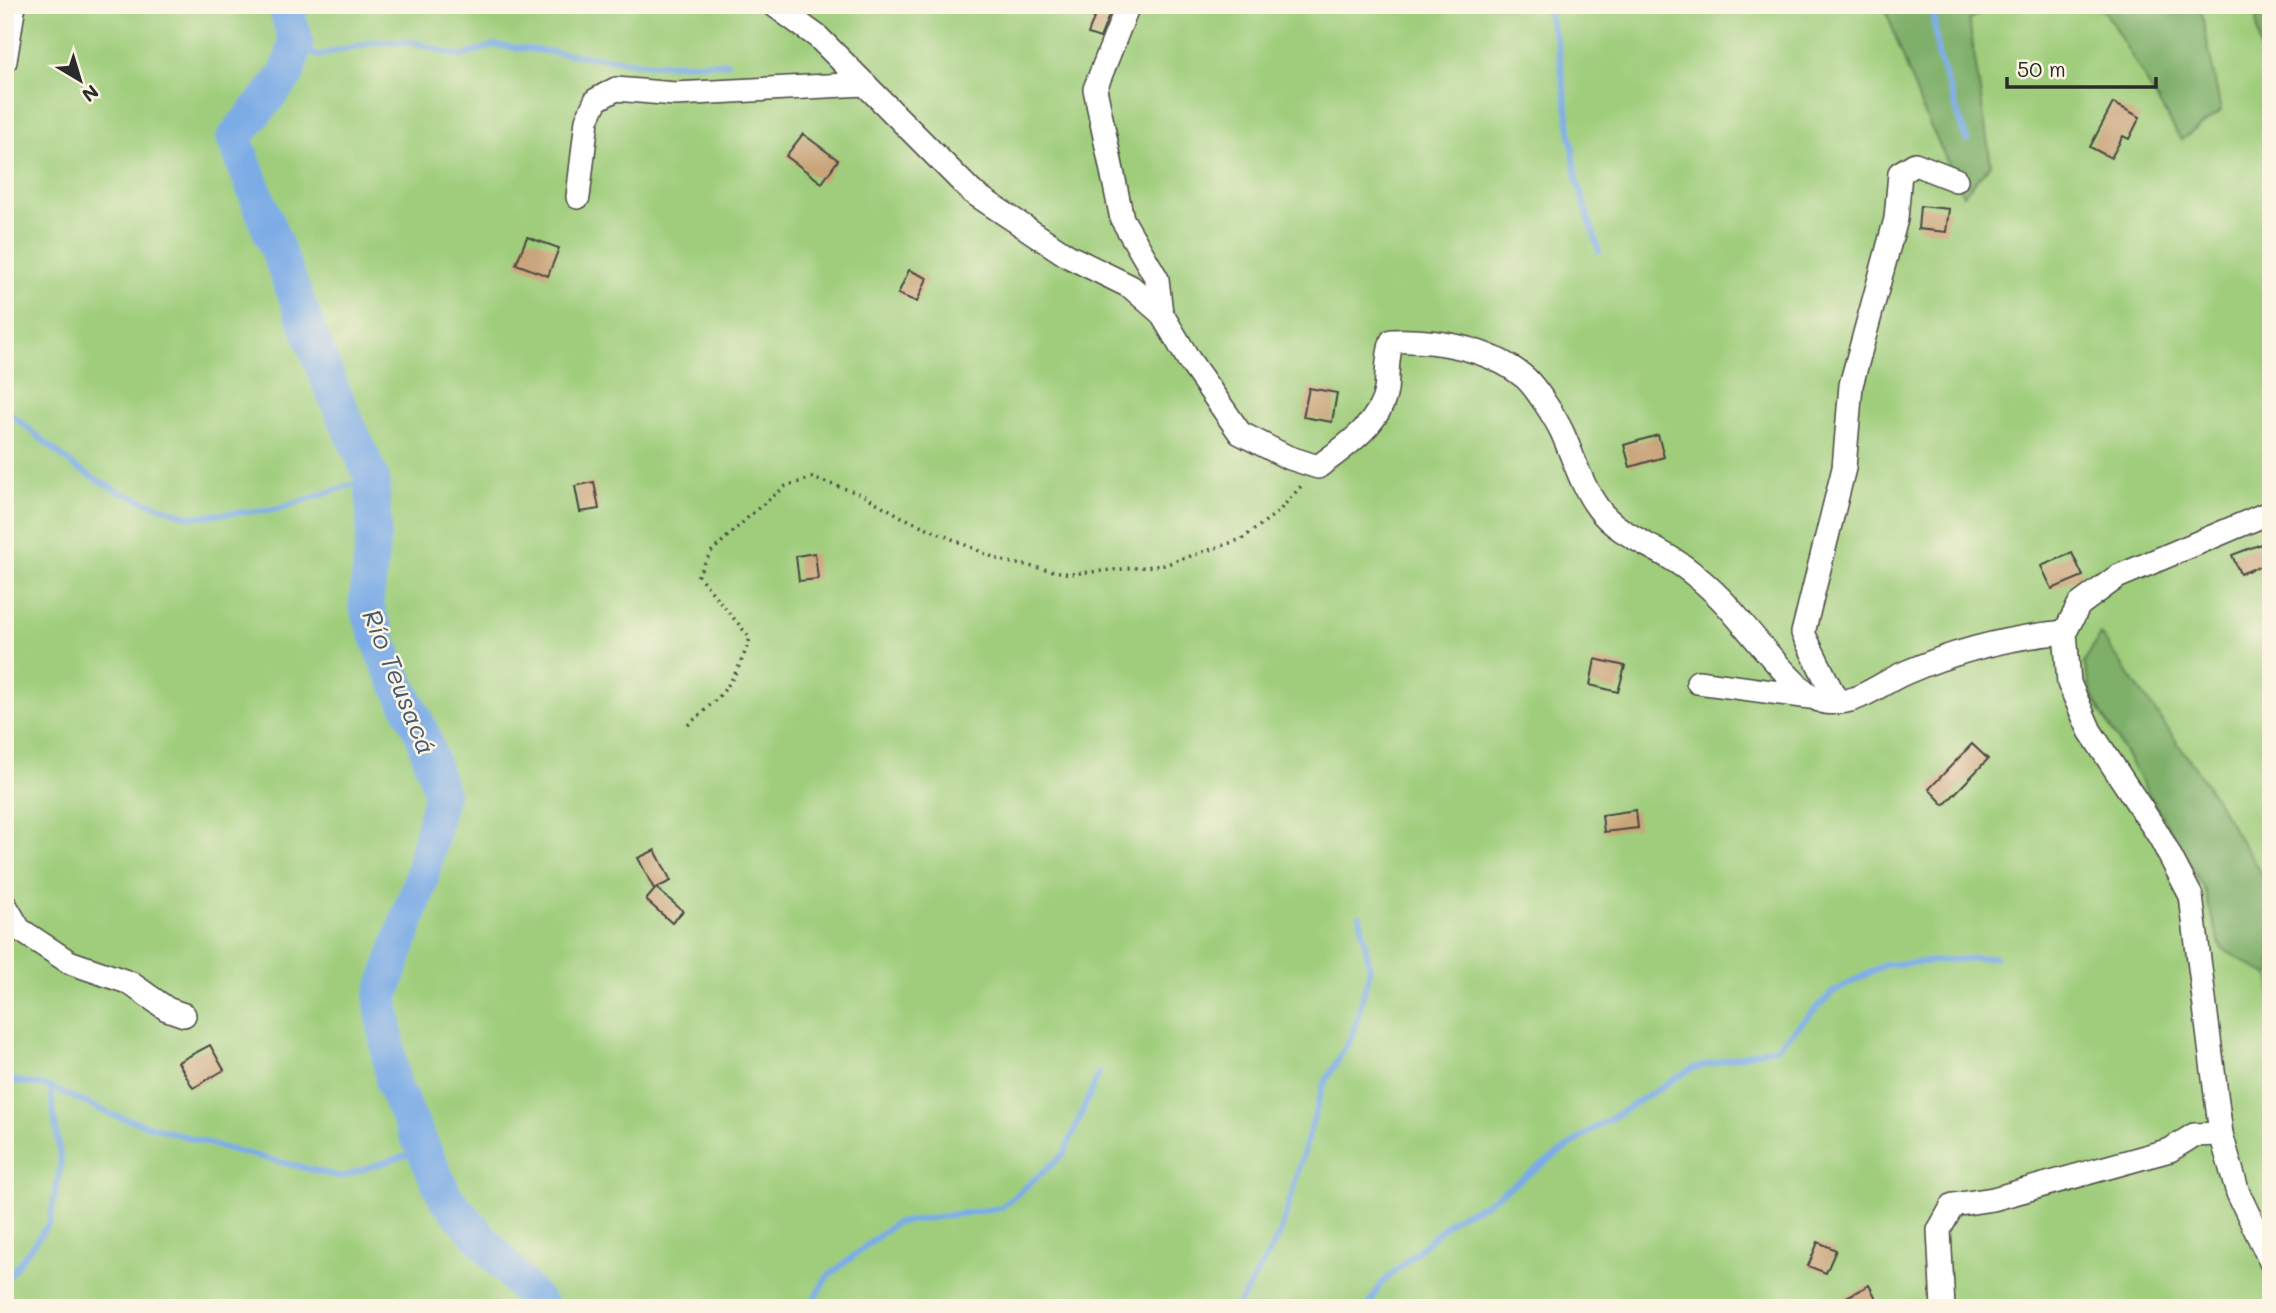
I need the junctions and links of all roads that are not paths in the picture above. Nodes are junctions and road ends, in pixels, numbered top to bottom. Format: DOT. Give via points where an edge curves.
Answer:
graph roads {
  1 [pos="14,5"];
  2 [pos="774,5"];
  3 [pos="1128,5"];
  4 [pos="5,61"];
  5 [pos="865,84"];
  6 [pos="1956,180"];
  7 [pos="578,197"];
  8 [pos="1161,313"];
  9 [pos="2271,512"];
  10 [pos="2065,632"];
  11 [pos="1698,682"];
  12 [pos="1810,697"];
  13 [pos="1837,702"];
  14 [pos="5,905"];
  15 [pos="184,1015"];
  16 [pos="2221,1134"];
  17 [pos="2271,1262"];
  18 [pos="1943,1308"];
  1 -- 4 [label="street"];
  2 -- 5 [label="street" via="818,37"];
  3 -- 8 [label="street" via="1096,89 1122,219 1157,279"];
  5 -- 7 [label="street" via="675,94 616,89 596,100 587,120"];
  5 -- 8 [label="street" via="972,192 1068,256 1131,287"];
  6 -- 13 [label="street" via="1916,164 1900,173 1896,219 1851,385 1844,468 1803,633"];
  8 -- 12 [label="street" via="1240,433 1318,467 1371,422 1385,393 1392,341 1426,340 1490,358 1524,376 1562,430 1578,474 1599,510 1719,597"];
  9 -- 10 [label="street" via="2117,577 2079,605"];
  10 -- 13 [label="street" via="2020,636 1907,672 1856,701"];
  10 -- 16 [label="street" via="2069,683 2090,731 2160,836 2191,896"];
  11 -- 12 [label="street"];
  12 -- 13 [label="street"];
  14 -- 15 [label="street" via="19,929 69,962 130,983 167,1009"];
  16 -- 17 [label="street" via="2238,1194"];
  16 -- 18 [label="street" via="2194,1135 2170,1150 1993,1199 1953,1205 1939,1230"];
}
